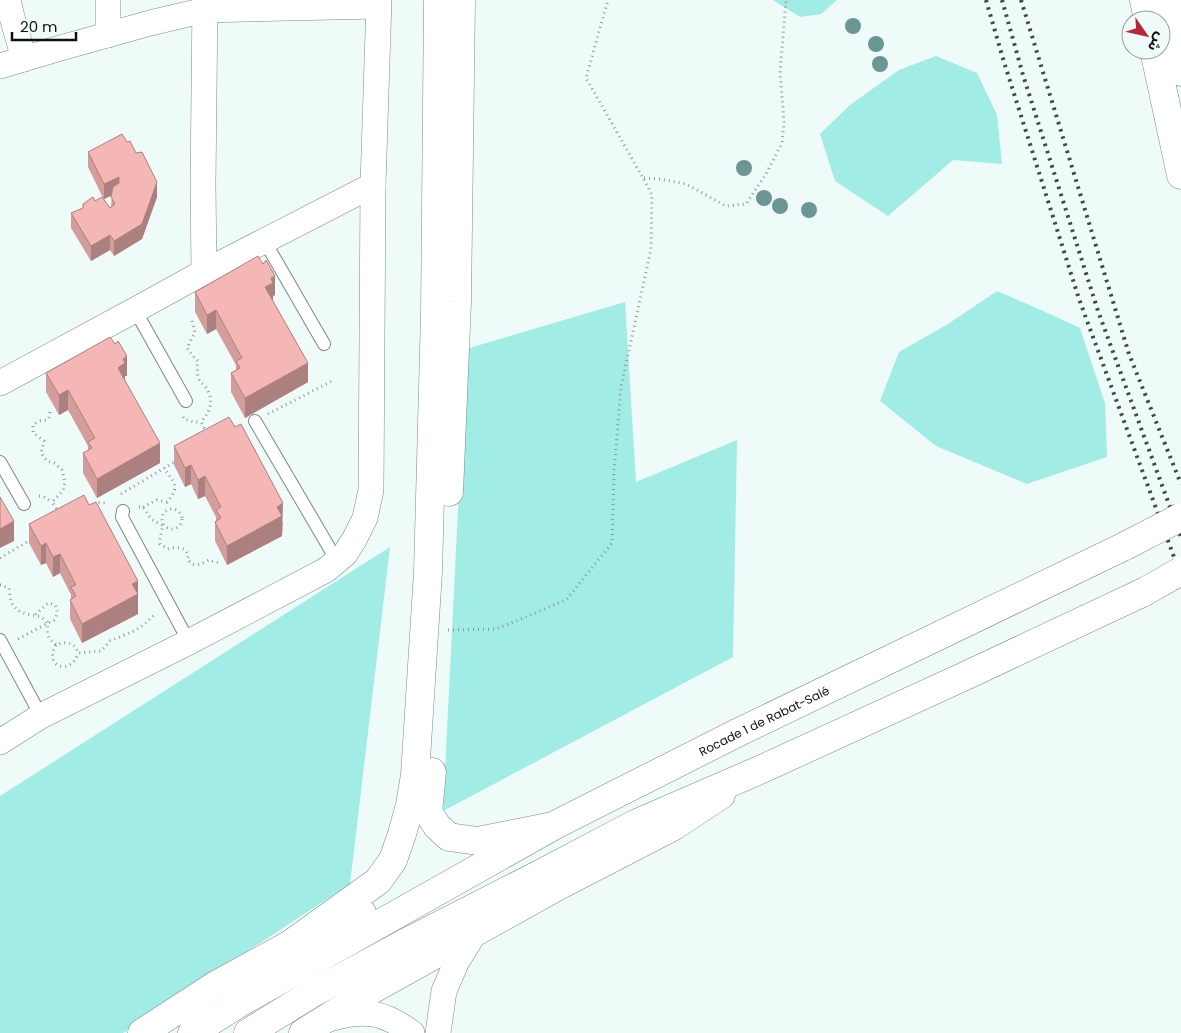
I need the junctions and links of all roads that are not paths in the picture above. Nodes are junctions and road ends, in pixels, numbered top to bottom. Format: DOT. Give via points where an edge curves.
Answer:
graph roads {
  1 [pos="8,0"];
  2 [pos="108,0"];
  3 [pos="438,0"];
  4 [pos="461,0"];
  5 [pos="1170,0"];
  6 [pos="378,3"];
  7 [pos="205,5"];
  8 [pos="108,35"];
  9 [pos="24,59"];
  10 [pos="1156,60"];
  11 [pos="0,66"];
  12 [pos="1181,72"];
  13 [pos="1181,175"];
  14 [pos="373,185"];
  15 [pos="264,240"];
  16 [pos="204,272"];
  17 [pos="135,310"];
  18 [pos="324,344"];
  19 [pos="0,383"];
  20 [pos="186,401"];
  21 [pos="255,421"];
  22 [pos="0,462"];
  23 [pos="24,504"];
  24 [pos="122,511"];
  25 [pos="1181,517"];
  26 [pos="337,561"];
  27 [pos="1181,571"];
  28 [pos="189,642"];
  29 [pos="2,643"];
  30 [pos="41,716"];
  31 [pos="0,742"];
  32 [pos="762,769"];
  33 [pos="555,825"];
  34 [pos="494,858"];
  35 [pos="474,934"];
  36 [pos="289,945"];
  37 [pos="311,1028"];
  38 [pos="142,1033"];
  39 [pos="192,1033"];
  40 [pos="248,1033"];
  41 [pos="412,1033"];
  42 [pos="438,1033"];
  1 -- 9 [label="street"];
  2 -- 8 [label="street"];
  3 -- 36 [label="main road" via="428,572 415,774 394,860 378,881"];
  4 -- 33 [label="main road" via="457,302 442,630 428,812 449,837 478,841"];
  5 -- 12 [label="main road"];
  6 -- 7 [label="street"];
  6 -- 14 [label="street"];
  7 -- 8 [label="street"];
  7 -- 16 [label="street"];
  8 -- 9 [label="street"];
  9 -- 11 [label="street"];
  10 -- 13 [label="main road"];
  14 -- 15 [label="street"];
  14 -- 26 [label="street" via="371,490 365,518 345,554"];
  15 -- 16 [label="street"];
  15 -- 18 [label="lane"];
  16 -- 17 [label="street"];
  17 -- 19 [label="street"];
  17 -- 20 [label="lane"];
  21 -- 26 [label="lane"];
  22 -- 23 [label="lane"];
  24 -- 28 [label="lane" via="122,517"];
  25 -- 33 [label="main road, Rocade 1 de Rabat-Salé, bridge"];
  26 -- 28 [label="street" via="326,570"];
  27 -- 32 [label="main road, bridge" via="1006,658"];
  28 -- 30 [label="street"];
  29 -- 30 [label="lane"];
  30 -- 31 [label="street"];
  32 -- 35 [label="main road" via="674,826"];
  32 -- 40 [label="main road" via="637,823 387,953"];
  33 -- 34 [label="main road, Rocade 1 de Rabat-Salé"];
  34 -- 36 [label="main road" via="434,876 339,926"];
  34 -- 39 [label="main road, Rocade 1 de Rabat-Salé"];
  35 -- 37 [label="main road" via="375,988"];
  35 -- 42 [label="street" via="456,961 444,991"];
  36 -- 38 [label="main road" via="216,985"];
  37 -- 41 [label="street" via="347,1014 363,1013 398,1022"];
}
